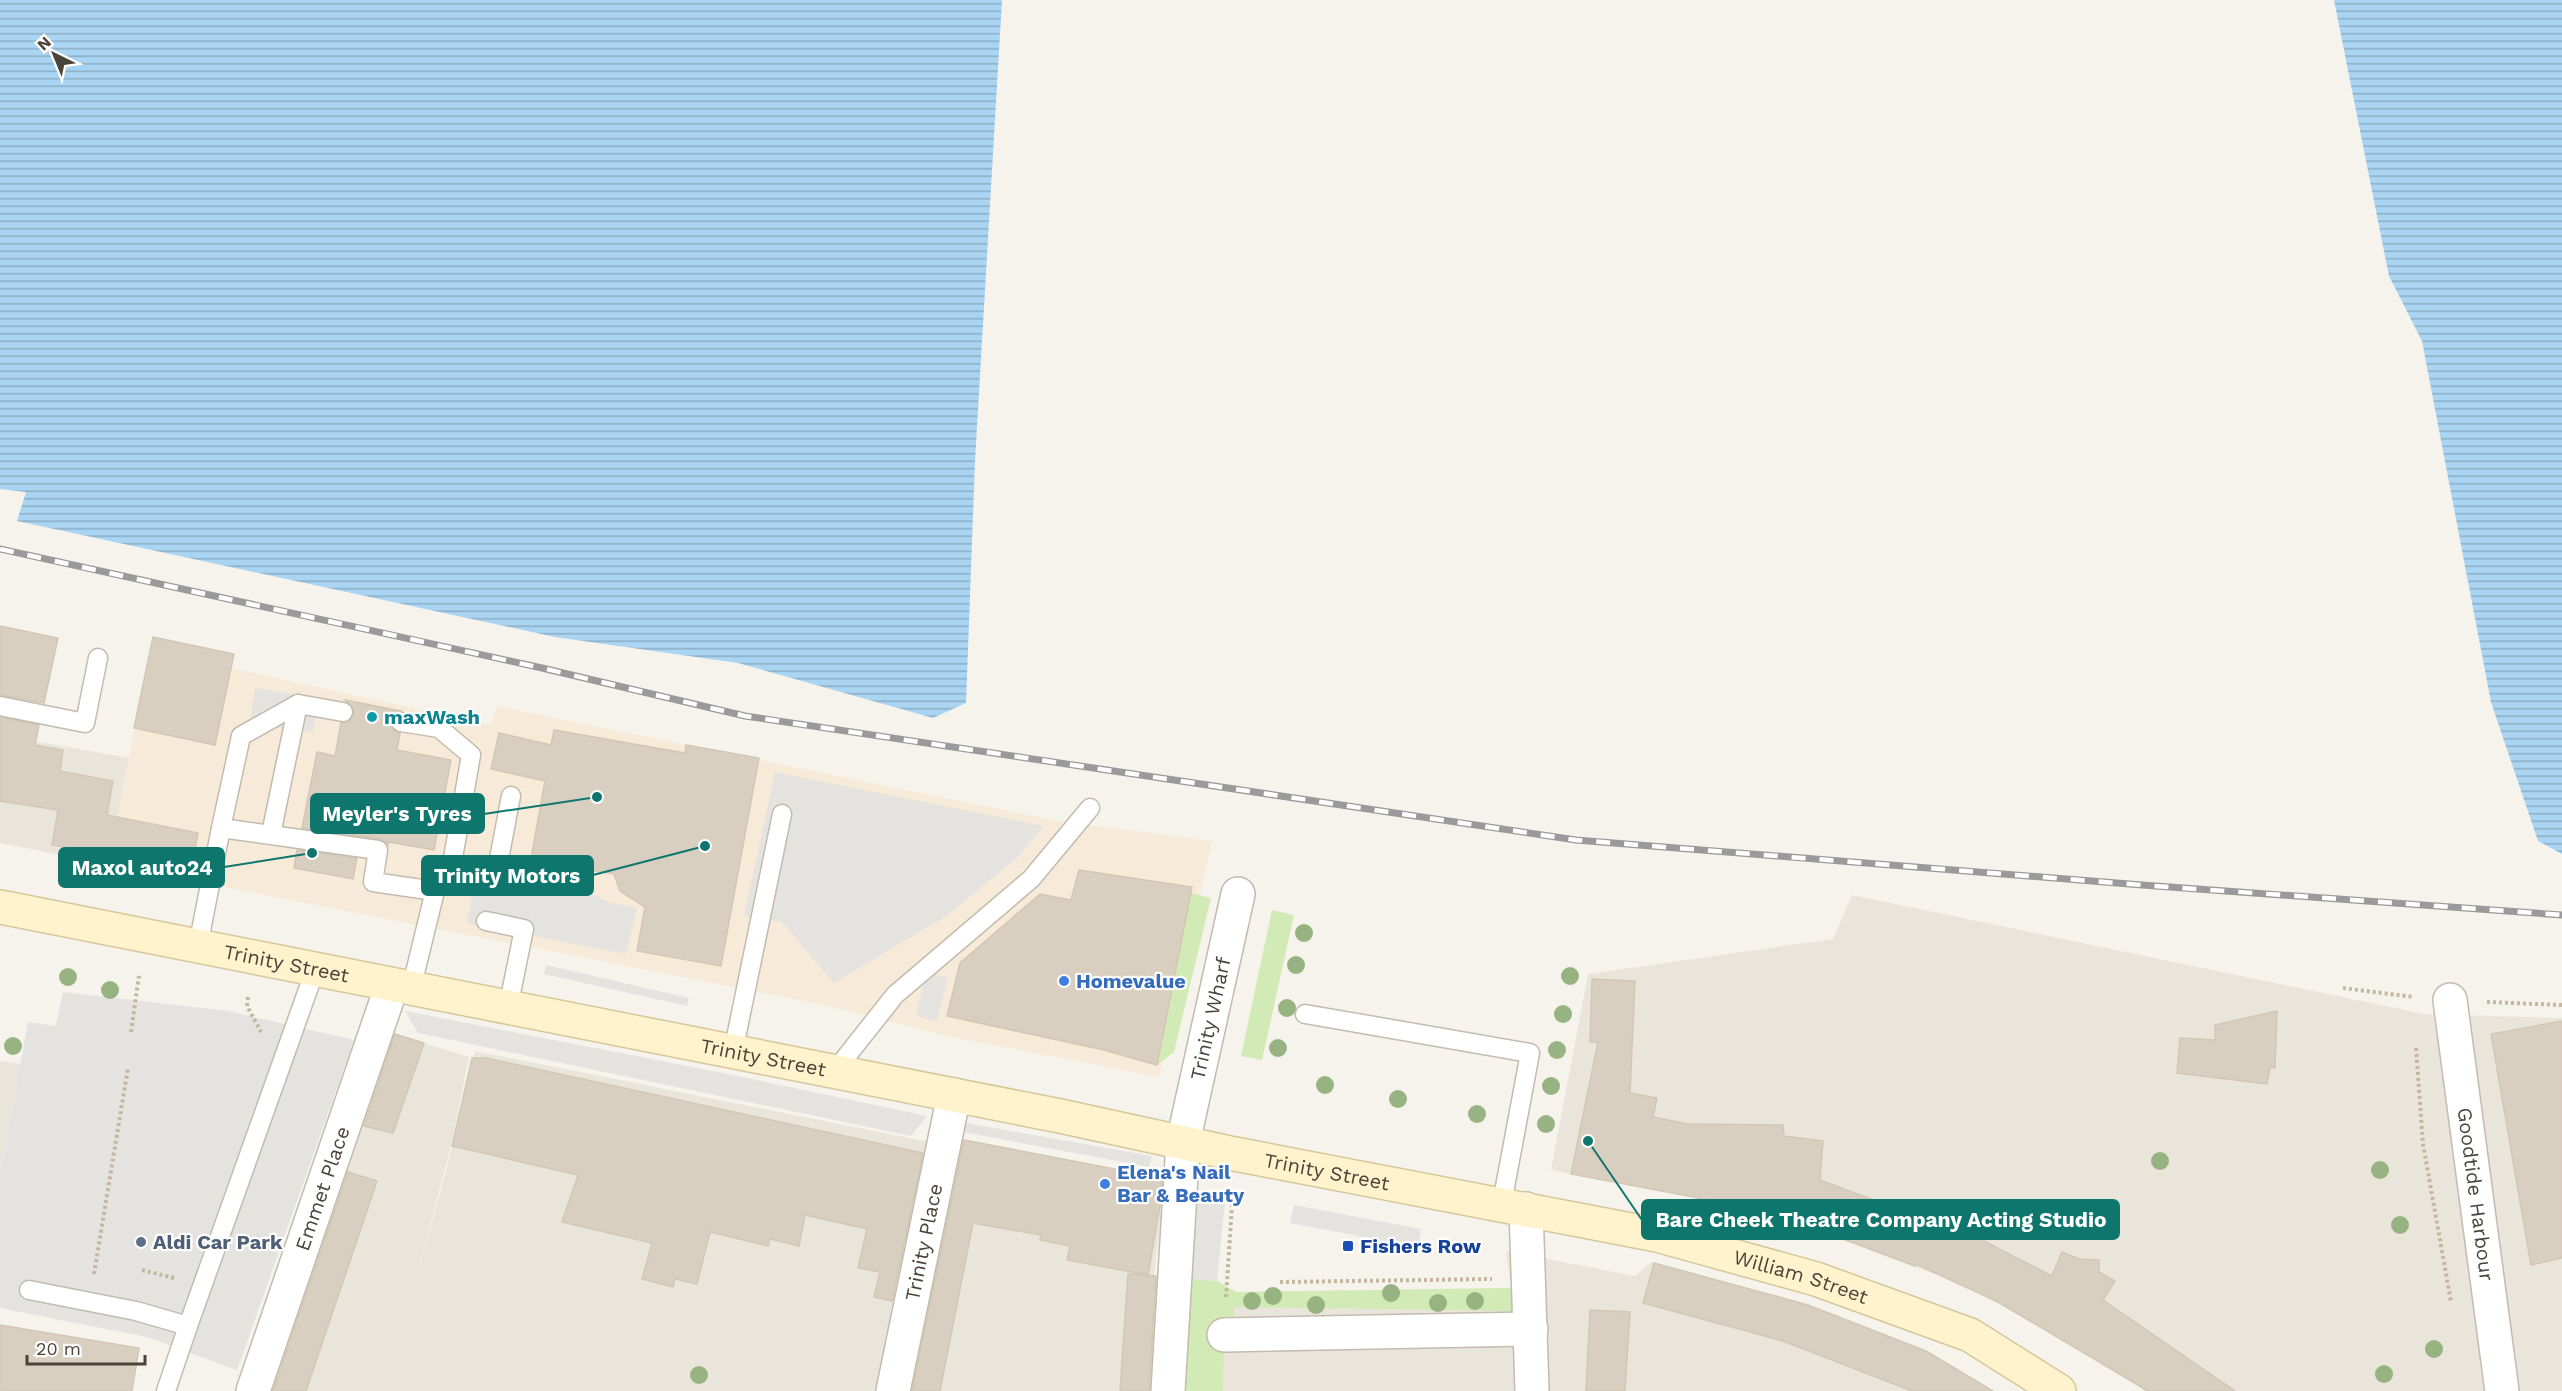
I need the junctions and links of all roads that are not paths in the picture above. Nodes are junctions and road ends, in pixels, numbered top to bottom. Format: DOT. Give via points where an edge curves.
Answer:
graph roads {
  1 [pos="98,658"];
  2 [pos="298,704"];
  3 [pos="0,706"];
  4 [pos="343,712"];
  5 [pos="401,722"];
  6 [pos="511,796"];
  7 [pos="1090,808"];
  8 [pos="782,814"];
  9 [pos="221,828"];
  10 [pos="271,834"];
  11 [pos="499,859"];
  12 [pos="435,891"];
  13 [pos="1238,894"];
  14 [pos="0,907"];
  15 [pos="486,921"];
  16 [pos="198,946"];
  17 [pos="315,970"];
  18 [pos="402,987"];
  19 [pos="2450,1000"];
  20 [pos="508,1008"];
  21 [pos="1305,1014"];
  22 [pos="733,1052"];
  23 [pos="834,1072"];
  24 [pos="954,1095"];
  25 [pos="1183,1142"];
  26 [pos="1514,1206"];
  27 [pos="29,1290"];
  28 [pos="188,1326"];
  29 [pos="1531,1329"];
  30 [pos="1224,1335"];
  31 [pos="166,1391"];
  32 [pos="253,1391"];
  33 [pos="892,1391"];
  34 [pos="1168,1391"];
  35 [pos="1533,1391"];
  36 [pos="2059,1391"];
  37 [pos="2502,1391"];
  1 -- 3 [label="lane" via="86,723"];
  2 -- 4 [label="lane"];
  2 -- 9 [label="lane" via="241,736"];
  2 -- 10 [label="lane"];
  5 -- 12 [label="lane" via="439,728 471,755 450,875"];
  6 -- 11 [label="lane"];
  7 -- 23 [label="lane" via="1031,879 895,995"];
  8 -- 22 [label="lane"];
  9 -- 10 [label="lane"];
  9 -- 16 [label="lane"];
  10 -- 12 [label="lane" via="378,850 373,882"];
  12 -- 18 [label="lane"];
  13 -- 25 [label="street, Trinity Wharf"];
  14 -- 16 [label="main road, Trinity Street"];
  15 -- 20 [label="lane" via="524,929"];
  16 -- 17 [label="main road, Trinity Street"];
  17 -- 18 [label="main road, Trinity Street"];
  17 -- 28 [label="lane"];
  18 -- 20 [label="main road, Trinity Street"];
  18 -- 32 [label="street, Emmet Place"];
  19 -- 37 [label="street, Goodtide Harbour"];
  20 -- 22 [label="main road, Trinity Street"];
  21 -- 26 [label="lane" via="1530,1053"];
  22 -- 23 [label="main road, Trinity Street"];
  23 -- 24 [label="main road, Trinity Street"];
  24 -- 25 [label="main road, Trinity Street"];
  24 -- 33 [label="street, Trinity Place"];
  25 -- 26 [label="main road, Trinity Street"];
  25 -- 34 [label="street, Trinity Wharf" via="1181,1236"];
  26 -- 29 [label="street" via="1528,1278"];
  26 -- 36 [label="main road, William Street" via="1657,1235 1816,1279 1970,1335"];
  27 -- 28 [label="lane" via="136,1311"];
  28 -- 31 [label="lane"];
  29 -- 30 [label="street"];
  29 -- 35 [label="street"];
}
